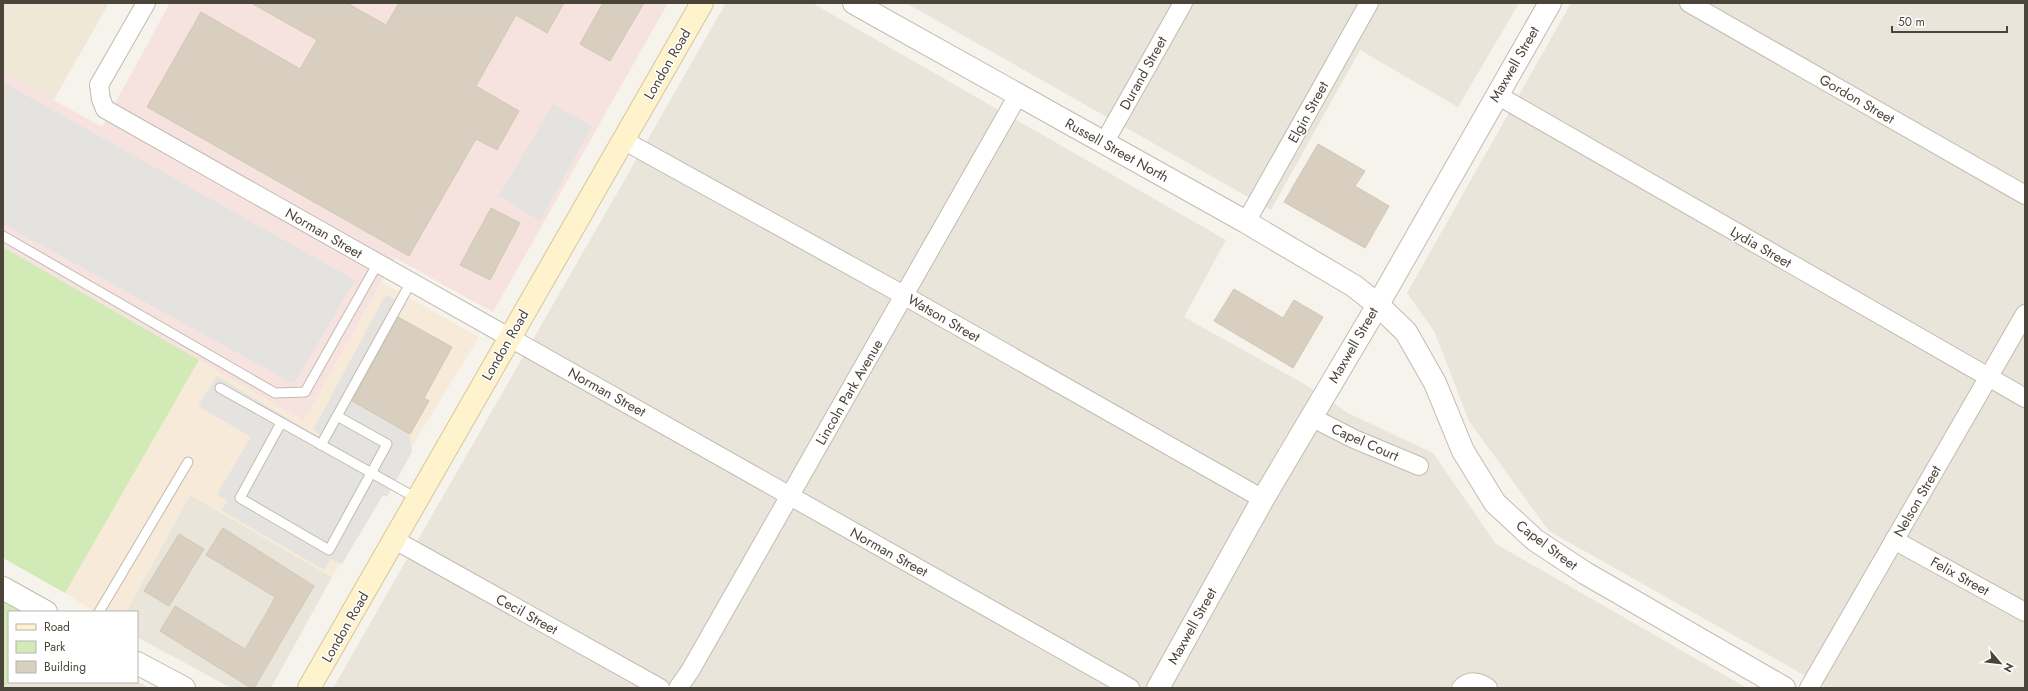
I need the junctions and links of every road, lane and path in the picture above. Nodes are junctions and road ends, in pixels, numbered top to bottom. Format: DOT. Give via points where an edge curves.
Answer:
graph roads {
  1 [pos="146,3"];
  2 [pos="702,3"];
  3 [pos="854,3"];
  4 [pos="1183,3"];
  5 [pos="1369,3"];
  6 [pos="1550,3"];
  7 [pos="1688,3"];
  8 [pos="1018,95"];
  9 [pos="1497,95"];
  10 [pos="622,140"];
  11 [pos="1104,143"];
  12 [pos="2025,196"];
  13 [pos="1246,222"];
  14 [pos="3,236"];
  15 [pos="378,263"];
  16 [pos="410,282"];
  17 [pos="904,295"];
  18 [pos="1377,304"];
  19 [pos="2025,314"];
  20 [pos="509,337"];
  21 [pos="1988,378"];
  22 [pos="220,388"];
  23 [pos="2025,398"];
  24 [pos="337,416"];
  25 [pos="1311,417"];
  26 [pos="281,422"];
  27 [pos="321,445"];
  28 [pos="188,462"];
  29 [pos="1419,466"];
  30 [pos="372,473"];
  31 [pos="790,496"];
  32 [pos="418,499"];
  33 [pos="1263,499"];
  34 [pos="395,540"];
  35 [pos="1894,540"];
  36 [pos="3,588"];
  37 [pos="44,611"];
  38 [pos="100,611"];
  39 [pos="2025,612"];
  40 [pos="138,664"];
  41 [pos="184,688"];
  42 [pos="309,688"];
  43 [pos="660,688"];
  44 [pos="678,688"];
  45 [pos="1130,688"];
  46 [pos="1158,688"];
  47 [pos="1461,688"];
  48 [pos="1488,688"];
  49 [pos="1784,688"];
  50 [pos="1809,688"];
  1 -- 15 [label="street, Norman Street" via="100,85 105,109"];
  2 -- 10 [label="main road, London Road"];
  3 -- 8 [label="street, Russell Street North"];
  4 -- 11 [label="street, Durand Street"];
  5 -- 13 [label="street, Elgin Street"];
  6 -- 9 [label="street, Maxwell Street"];
  7 -- 12 [label="street, Gordon Street"];
  8 -- 11 [label="street, Russell Street North"];
  8 -- 17 [label="street, Lincoln Park Avenue"];
  9 -- 18 [label="street, Maxwell Street"];
  9 -- 21 [label="street, Lydia Street"];
  10 -- 17 [label="street, Watson Street"];
  10 -- 20 [label="main road, London Road"];
  11 -- 13 [label="street, Russell Street North"];
  13 -- 18 [label="street, Russell Street North" via="1354,286"];
  14 -- 15 [label="lane" via="275,393 305,392"];
  15 -- 16 [label="street, Norman Street"];
  16 -- 20 [label="street, Norman Street"];
  16 -- 24 [label="lane"];
  17 -- 31 [label="street, Lincoln Park Avenue"];
  17 -- 33 [label="street, Watson Street"];
  18 -- 25 [label="street, Maxwell Street"];
  18 -- 49 [label="street, Capel Street" via="1406,332 1435,383 1463,451 1495,503 1535,540 1585,573"];
  19 -- 21 [label="street, Nelson Street"];
  20 -- 31 [label="street, Norman Street"];
  20 -- 32 [label="main road, London Road"];
  21 -- 23 [label="street, Lydia Street"];
  21 -- 35 [label="street, Nelson Street"];
  22 -- 26 [label="lane"];
  24 -- 27 [label="lane"];
  24 -- 30 [label="lane" via="388,444"];
  25 -- 29 [label="street, Capel Court" via="1354,439"];
  25 -- 33 [label="street, Maxwell Street"];
  26 -- 27 [label="lane"];
  26 -- 30 [label="lane" via="240,498 329,550"];
  27 -- 30 [label="lane"];
  28 -- 38 [label="lane"];
  30 -- 32 [label="lane"];
  31 -- 44 [label="street, Lincoln Park Avenue"];
  31 -- 45 [label="street, Norman Street"];
  32 -- 34 [label="main road, London Road"];
  33 -- 46 [label="street, Maxwell Street"];
  34 -- 42 [label="main road, London Road"];
  34 -- 43 [label="street, Cecil Street"];
  35 -- 39 [label="street, Felix Street"];
  35 -- 50 [label="street, Nelson Street"];
  36 -- 37 [label="street"];
  40 -- 41 [label="street"];
  47 -- 48 [label="street" via="1467,683 1475,682"];
}
